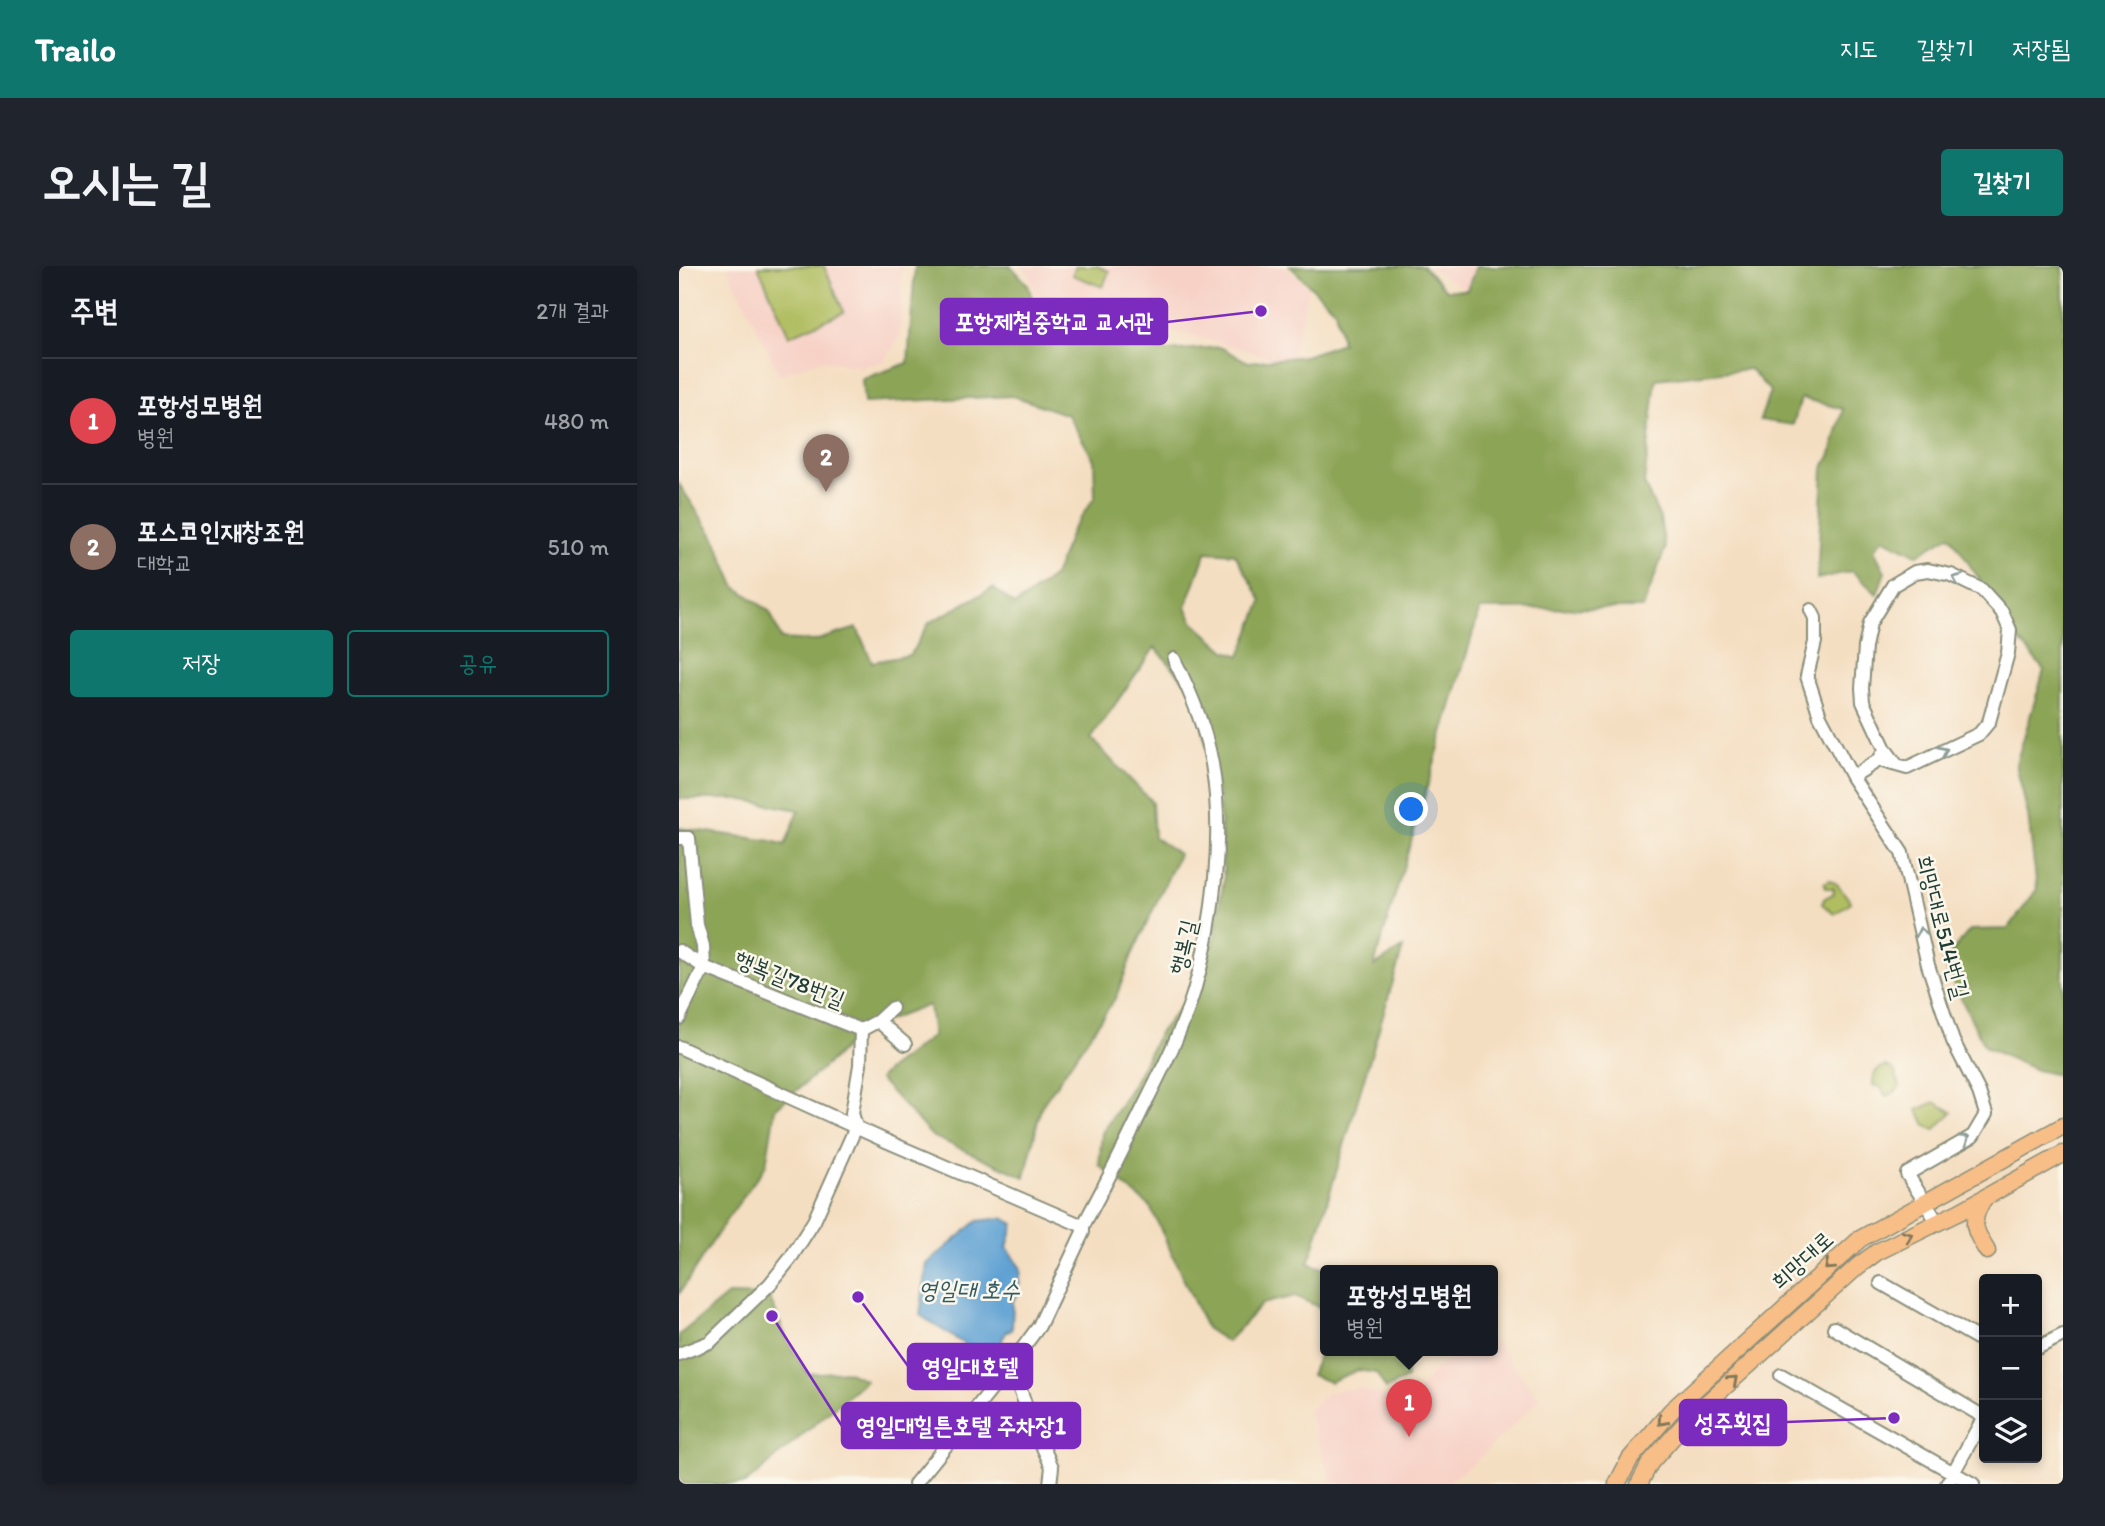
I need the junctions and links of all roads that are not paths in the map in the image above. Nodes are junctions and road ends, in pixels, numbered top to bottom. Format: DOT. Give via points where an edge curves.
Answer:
graph roads {
  1 [pos="1811,610"];
  2 [pos="1174,659"];
  3 [pos="1882,755"];
  4 [pos="1852,777"];
  5 [pos="679,838"];
  6 [pos="679,951"];
  7 [pos="704,967"];
  8 [pos="892,1008"];
  9 [pos="679,1018"];
  10 [pos="878,1021"];
  11 [pos="861,1030"];
  12 [pos="905,1044"];
  13 [pos="679,1047"];
  14 [pos="2063,1126"];
  15 [pos="856,1127"];
  16 [pos="2063,1154"];
  17 [pos="1983,1200"];
  18 [pos="1927,1203"];
  19 [pos="1938,1223"];
  20 [pos="1083,1226"];
  21 [pos="1987,1251"];
  22 [pos="1881,1283"];
  23 [pos="1834,1328"];
  24 [pos="2063,1335"];
  25 [pos="1979,1339"];
  26 [pos="2042,1346"];
  27 [pos="679,1354"];
  28 [pos="1011,1364"];
  29 [pos="1781,1376"];
  30 [pos="1979,1414"];
  31 [pos="1979,1426"];
  32 [pos="1949,1479"];
  33 [pos="915,1484"];
  34 [pos="1051,1484"];
  35 [pos="1617,1484"];
  36 [pos="1639,1484"];
  37 [pos="1973,1484"];
  1 -- 4 [label="street, 희망대로514번길" via="1815,642 1807,676 1820,716"];
  2 -- 20 [label="street, 행복길" via="1191,692 1212,764 1217,831 1211,919 1194,991 1167,1059"];
  3 -- 3 [label="street, one-way" via="1907,768 1979,734 1989,722 2010,630 2002,612 1982,590 1951,575 1927,570 1893,585 1880,604 1870,623 1862,688"];
  3 -- 4 [label="street"];
  18 -- 4 [label="street, 희망대로514번길, one-way" via="1907,1174 1973,1136 1986,1114 1953,1041 1928,965 1902,853"];
  5 -- 7 [label="street, 행복길78번길" via="689,838"];
  6 -- 7 [label="street, 행복길78번길"];
  7 -- 9 [label="street"];
  7 -- 11 [label="street, 행복길78번길"];
  8 -- 10 [label="street"];
  10 -- 11 [label="street"];
  10 -- 12 [label="street"];
  11 -- 15 [label="street" via="852,1113"];
  13 -- 15 [label="street"];
  14 -- 18 [label="main road, 희망대로"];
  15 -- 20 [label="street"];
  15 -- 27 [label="street" via="814,1221 789,1259 710,1342"];
  16 -- 17 [label="main road, 희망대로"];
  17 -- 19 [label="main road, 희망대로"];
  17 -- 21 [label="main road" via="1974,1223"];
  18 -- 19 [label="street, 희망대로514번길"];
  18 -- 35 [label="main road, 희망대로, one-way" via="1877,1228 1847,1250 1671,1411 1630,1459"];
  36 -- 19 [label="main road, 희망대로, one-way" via="1650,1463 1687,1421 1858,1266 1889,1245"];
  20 -- 28 [label="street, 행복길" via="1043,1320"];
  22 -- 25 [label="street"];
  23 -- 30 [label="street"];
  24 -- 26 [label="street"];
  28 -- 33 [label="street, 행복길"];
  28 -- 34 [label="street" via="1052,1466"];
  29 -- 32 [label="street"];
  31 -- 32 [label="street"];
  32 -- 37 [label="street"];
}
